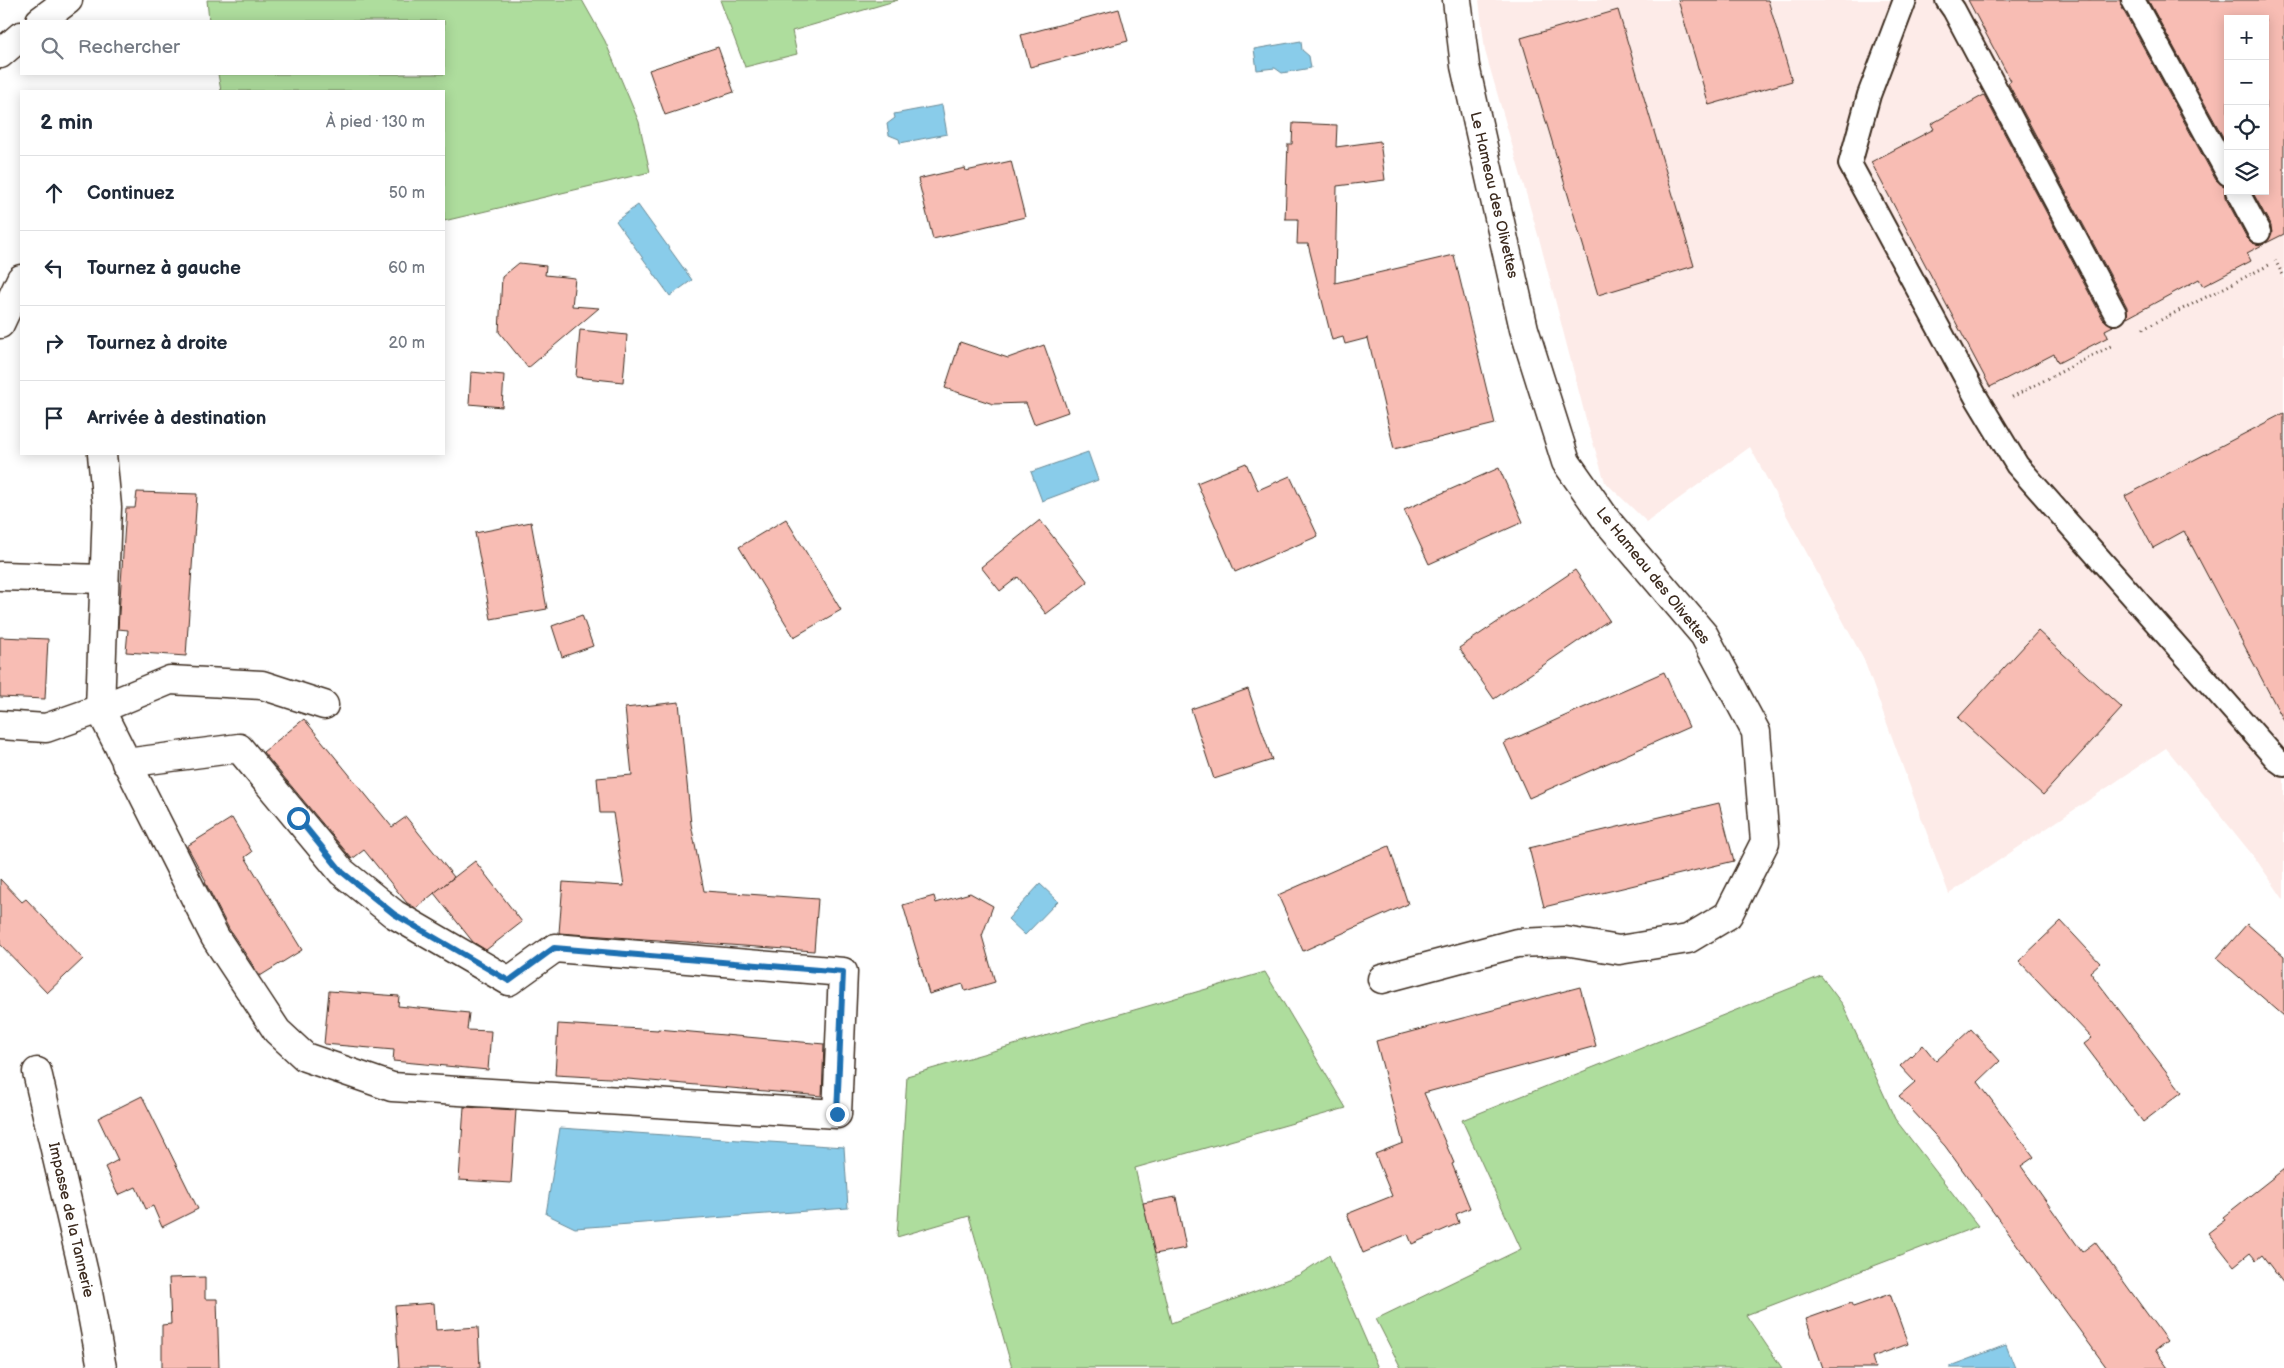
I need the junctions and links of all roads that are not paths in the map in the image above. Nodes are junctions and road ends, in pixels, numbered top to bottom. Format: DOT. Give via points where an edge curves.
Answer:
graph roads {
  1 [pos="68,0"];
  2 [pos="1457,0"];
  3 [pos="1905,0"];
  4 [pos="1946,0"];
  5 [pos="2133,0"];
  6 [pos="41,20"];
  7 [pos="20,37"];
  8 [pos="0,54"];
  9 [pos="2224,167"];
  10 [pos="2239,195"];
  11 [pos="2259,232"];
  12 [pos="20,282"];
  13 [pos="2114,313"];
  14 [pos="0,324"];
  15 [pos="102,455"];
  16 [pos="0,576"];
  17 [pos="104,580"];
  18 [pos="324,705"];
  19 [pos="100,709"];
  20 [pos="0,725"];
  21 [pos="126,763"];
  22 [pos="2284,765"];
  23 [pos="1382,980"];
  24 [pos="37,1072"];
  25 [pos="102,1368"];
  1 -- 6 [label="street"];
  2 -- 23 [label="street, Le Hameau des Olivettes" via="1465,66 1524,329 1566,462 1608,522 1704,635 1756,732 1765,842 1728,915 1688,939 1619,950 1565,941 1517,943"];
  3 -- 22 [label="lane" via="1869,95 1850,164 1976,397 2017,465"];
  4 -- 13 [label="lane"];
  5 -- 9 [label="lane"];
  7 -- 8 [label="street"];
  10 -- 11 [label="lane"];
  12 -- 14 [label="street"];
  15 -- 17 [label="street" via="107,507"];
  16 -- 17 [label="street"];
  17 -- 19 [label="street"];
  18 -- 19 [label="street" via="262,685 170,680"];
  19 -- 20 [label="street" via="46,728"];
  19 -- 21 [label="street"];
  21 -- 21 [label="street" via="215,937 277,1031 306,1057 392,1087 837,1114 843,972 554,948 509,981 394,914 342,872 239,748"];
  24 -- 25 [label="street, Impasse de la Tannerie" via="86,1282"];
}
